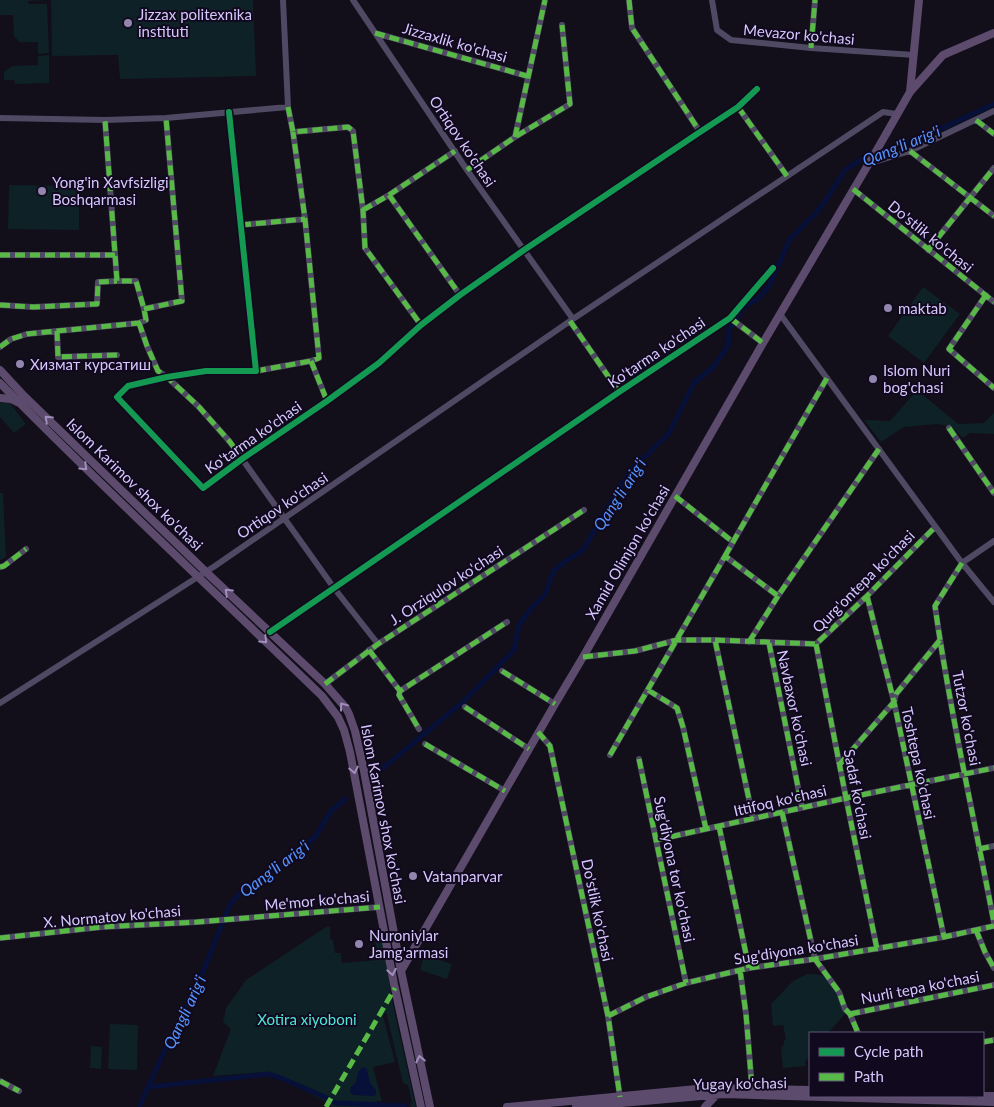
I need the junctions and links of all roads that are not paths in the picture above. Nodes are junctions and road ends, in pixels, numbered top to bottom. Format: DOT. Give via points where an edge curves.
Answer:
graph roads {
  1 [pos="283,0"];
  2 [pos="353,0"];
  3 [pos="545,0"];
  4 [pos="629,0"];
  5 [pos="712,0"];
  6 [pos="816,0"];
  7 [pos="919,0"];
  8 [pos="562,25"];
  9 [pos="375,33"];
  10 [pos="994,33"];
  11 [pos="811,48"];
  12 [pos="914,55"];
  13 [pos="528,76"];
  14 [pos="757,89"];
  15 [pos="910,92"];
  16 [pos="288,106"];
  17 [pos="738,107"];
  18 [pos="994,111"];
  19 [pos="229,112"];
  20 [pos="897,114"];
  21 [pos="0,118"];
  22 [pos="166,118"];
  23 [pos="105,120"];
  24 [pos="976,120"];
  25 [pos="293,132"];
  26 [pos="700,132"];
  27 [pos="994,134"];
  28 [pos="514,138"];
  29 [pos="455,151"];
  30 [pos="910,151"];
  31 [pos="868,164"];
  32 [pos="994,168"];
  33 [pos="467,170"];
  34 [pos="786,176"];
  35 [pos="853,189"];
  36 [pos="389,196"];
  37 [pos="971,197"];
  38 [pos="363,210"];
  39 [pos="994,216"];
  40 [pos="305,218"];
  41 [pos="241,225"];
  42 [pos="524,250"];
  43 [pos="928,250"];
  44 [pos="0,255"];
  45 [pos="115,255"];
  46 [pos="773,268"];
  47 [pos="117,281"];
  48 [pos="986,295"];
  49 [pos="460,296"];
  50 [pos="994,302"];
  51 [pos="0,305"];
  52 [pos="144,309"];
  53 [pos="780,314"];
  54 [pos="572,320"];
  55 [pos="733,320"];
  56 [pos="139,323"];
  57 [pos="420,325"];
  58 [pos="57,331"];
  59 [pos="763,342"];
  60 [pos="0,347"];
  61 [pos="117,355"];
  62 [pos="311,361"];
  63 [pos="0,370"];
  64 [pos="256,371"];
  65 [pos="189,374"];
  66 [pos="167,377"];
  67 [pos="827,378"];
  68 [pos="0,383"];
  69 [pos="15,386"];
  70 [pos="994,388"];
  71 [pos="181,390"];
  72 [pos="619,392"];
  73 [pos="0,398"];
  74 [pos="327,401"];
  75 [pos="20,404"];
  76 [pos="949,428"];
  77 [pos="878,449"];
  78 [pos="242,459"];
  79 [pos="994,492"];
  80 [pos="675,496"];
  81 [pos="584,510"];
  82 [pos="284,519"];
  83 [pos="935,527"];
  84 [pos="994,541"];
  85 [pos="733,542"];
  86 [pos="26,549"];
  87 [pos="725,556"];
  88 [pos="962,563"];
  89 [pos="0,568"];
  90 [pos="206,572"];
  91 [pos="198,577"];
  92 [pos="334,588"];
  93 [pos="778,596"];
  94 [pos="867,596"];
  95 [pos="994,602"];
  96 [pos="507,622"];
  97 [pos="270,632"];
  98 [pos="677,640"];
  99 [pos="715,640"];
  100 [pos="940,640"];
  101 [pos="749,642"];
  102 [pos="768,643"];
  103 [pos="378,644"];
  104 [pos="816,644"];
  105 [pos="369,650"];
  106 [pos="583,657"];
  107 [pos="502,671"];
  108 [pos="325,684"];
  109 [pos="648,690"];
  110 [pos="400,691"];
  111 [pos="894,702"];
  112 [pos="0,703"];
  113 [pos="555,704"];
  114 [pos="465,707"];
  115 [pos="419,729"];
  116 [pos="538,732"];
  117 [pos="425,744"];
  118 [pos="529,749"];
  119 [pos="610,755"];
  120 [pos="639,759"];
  121 [pos="840,764"];
  122 [pos="994,768"];
  123 [pos="964,774"];
  124 [pos="911,785"];
  125 [pos="505,791"];
  126 [pos="846,798"];
  127 [pos="802,807"];
  128 [pos="782,812"];
  129 [pos="753,818"];
  130 [pos="719,826"];
  131 [pos="706,829"];
  132 [pos="376,837"];
  133 [pos="367,838"];
  134 [pos="656,840"];
  135 [pos="994,846"];
  136 [pos="979,849"];
  137 [pos="994,874"];
  138 [pos="985,876"];
  139 [pos="380,907"];
  140 [pos="227,919"];
  141 [pos="994,924"];
  142 [pos="976,930"];
  143 [pos="944,937"];
  144 [pos="0,938"];
  145 [pos="877,948"];
  146 [pos="815,960"];
  147 [pos="749,968"];
  148 [pos="994,968"];
  149 [pos="740,970"];
  150 [pos="401,971"];
  151 [pos="686,984"];
  152 [pos="994,985"];
  153 [pos="850,1014"];
  154 [pos="608,1016"];
  155 [pos="858,1032"];
  156 [pos="0,1081"];
  157 [pos="724,1087"];
  158 [pos="752,1088"];
  159 [pos="809,1090"];
  160 [pos="19,1091"];
  161 [pos="718,1094"];
  162 [pos="620,1097"];
  163 [pos="809,1097"];
  164 [pos="822,1097"];
  165 [pos="994,1102"];
  166 [pos="422,1107"];
  167 [pos="430,1107"];
  168 [pos="507,1107"];
  169 [pos="576,1107"];
  170 [pos="705,1107"];
  1 -- 16 [label="street"];
  2 -- 9 [label="street, Ortiqov ko'chasi"];
  3 -- 13 [label="street"];
  4 -- 26 [label="street" via="632,28"];
  5 -- 11 [label="street, Mevazor ko'chasi" via="717,30 731,40"];
  6 -- 11 [label="street"];
  7 -- 12 [label="main road"];
  8 -- 28 [label="street" via="570,104"];
  9 -- 13 [label="street, Jizzaxlik ko'chasi"];
  9 -- 29 [label="street, Ortiqov ko'chasi"];
  10 -- 15 [label="main road" via="942,55"];
  11 -- 12 [label="street, Mevazor ko'chasi"];
  12 -- 15 [label="main road"];
  13 -- 28 [label="street"];
  14 -- 17 [label="street, Ko'tarma ko'chasi"];
  15 -- 20 [label="main road"];
  16 -- 19 [label="street"];
  16 -- 25 [label="street"];
  17 -- 26 [label="street, Ko'tarma ko'chasi"];
  17 -- 34 [label="street"];
  18 -- 24 [label="street"];
  19 -- 22 [label="street"];
  19 -- 41 [label="street"];
  20 -- 31 [label="main road, Xamid Olimjon ko'chasi"];
  20 -- 34 [label="street, Ortiqov ko'chasi" via="883,112"];
  21 -- 23 [label="street"];
  22 -- 23 [label="street"];
  22 -- 52 [label="street" via="182,301"];
  23 -- 45 [label="street"];
  24 -- 27 [label="street"];
  24 -- 30 [label="street"];
  25 -- 38 [label="street" via="348,127 353,131"];
  25 -- 40 [label="street"];
  26 -- 42 [label="street, Ko'tarma ko'chasi"];
  28 -- 33 [label="street"];
  29 -- 33 [label="street, Ortiqov ko'chasi"];
  29 -- 36 [label="street"];
  30 -- 31 [label="street"];
  30 -- 37 [label="street"];
  31 -- 35 [label="main road, Xamid Olimjon ko'chasi"];
  32 -- 37 [label="street"];
  33 -- 42 [label="street, Ortiqov ko'chasi"];
  34 -- 54 [label="street, Ortiqov ko'chasi"];
  35 -- 43 [label="street, Do'stlik ko'chasi"];
  35 -- 53 [label="main road, Xamid Olimjon ko'chasi"];
  36 -- 38 [label="street"];
  36 -- 49 [label="street"];
  37 -- 39 [label="street"];
  37 -- 43 [label="street"];
  38 -- 57 [label="street" via="365,248"];
  40 -- 41 [label="street"];
  40 -- 62 [label="street" via="319,358"];
  41 -- 64 [label="street"];
  42 -- 49 [label="street, Ko'tarma ko'chasi"];
  42 -- 54 [label="street, Ortiqov ko'chasi"];
  43 -- 48 [label="street, Do'stlik ko'chasi"];
  44 -- 45 [label="street"];
  45 -- 47 [label="street"];
  46 -- 55 [label="street, Ko'tarma ko'chasi"];
  47 -- 51 [label="street" via="98,282 97,304"];
  47 -- 52 [label="street" via="136,281"];
  48 -- 50 [label="street, Do'stlik ko'chasi"];
  48 -- 70 [label="street" via="949,349"];
  49 -- 57 [label="street, Ko'tarma ko'chasi"];
  52 -- 56 [label="street" via="146,320"];
  53 -- 59 [label="main road, Xamid Olimjon ko'chasi"];
  53 -- 67 [label="street"];
  54 -- 72 [label="street"];
  54 -- 82 [label="street, Ortiqov ko'chasi"];
  55 -- 59 [label="street"];
  55 -- 72 [label="street, Ko'tarma ko'chasi"];
  56 -- 58 [label="street"];
  56 -- 66 [label="street" via="158,371"];
  57 -- 74 [label="street, Ko'tarma ko'chasi" via="379,363"];
  58 -- 60 [label="street" via="27,334"];
  58 -- 61 [label="street" via="58,357"];
  59 -- 80 [label="main road, Xamid Olimjon ko'chasi"];
  62 -- 64 [label="street, Ko'tarma ko'chasi"];
  62 -- 74 [label="street"];
  63 -- 69 [label="main road, Islom Karimov shox ko'chasi"];
  64 -- 65 [label="street, Ko'tarma ko'chasi"];
  65 -- 66 [label="street, Ko'tarma ko'chasi"];
  65 -- 71 [label="street" via="181,383"];
  66 -- 71 [label="street"];
  66 -- 78 [label="street, Ko'tarma ko'chasi" via="128,386 118,397 203,488"];
  67 -- 77 [label="street"];
  67 -- 85 [label="street"];
  68 -- 69 [label="main road" via="8,382"];
  68 -- 75 [label="main road, Islom Karimov shox ko'chasi"];
  90 -- 69 [label="main road, Islom Karimov shox ko'chasi, one-way"];
  71 -- 78 [label="street" via="218,428"];
  72 -- 92 [label="street, Ko'tarma ko'chasi"];
  73 -- 75 [label="main road"];
  74 -- 78 [label="street, Ko'tarma ko'chasi"];
  75 -- 91 [label="main road, Islom Karimov shox ko'chasi, one-way"];
  76 -- 79 [label="street"];
  77 -- 83 [label="street"];
  77 -- 93 [label="street"];
  78 -- 82 [label="street"];
  80 -- 85 [label="street"];
  80 -- 106 [label="main road, Xamid Olimjon ko'chasi"];
  81 -- 103 [label="street, J. Orziqulov ko'chasi"];
  82 -- 90 [label="street, Ortiqov ko'chasi"];
  82 -- 92 [label="street"];
  83 -- 88 [label="street"];
  83 -- 94 [label="street, Qurg'ontepa ko'chasi"];
  84 -- 88 [label="street, Tutzor ko'chasi"];
  85 -- 87 [label="street"];
  86 -- 89 [label="street"];
  87 -- 93 [label="street"];
  87 -- 98 [label="street"];
  88 -- 95 [label="street"];
  88 -- 100 [label="street, Tutzor ko'chasi" via="934,606"];
  90 -- 91 [label="street, Ortiqov ko'chasi"];
  97 -- 90 [label="main road, Islom Karimov shox ko'chasi, one-way"];
  91 -- 112 [label="street, Ortiqov ko'chasi"];
  91 -- 133 [label="main road, Islom Karimov shox ko'chasi, one-way" via="322,696 338,717 350,752"];
  92 -- 97 [label="street, Ko'tarma ko'chasi"];
  92 -- 103 [label="street"];
  93 -- 101 [label="street"];
  94 -- 104 [label="street, Qurg'ontepa ko'chasi"];
  94 -- 111 [label="street, Toshtepa ko'chasi"];
  96 -- 110 [label="street"];
  97 -- 108 [label="main road, Islom Karimov shox ko'chasi"];
  98 -- 99 [label="street, Qurg'ontepa ko'chasi"];
  98 -- 106 [label="street, Qurg'ontepa ko'chasi" via="635,651"];
  98 -- 109 [label="street"];
  99 -- 101 [label="street, Qurg'ontepa ko'chasi"];
  99 -- 129 [label="street"];
  100 -- 111 [label="street" via="896,694"];
  100 -- 123 [label="street, Tutzor ko'chasi"];
  101 -- 102 [label="street, Qurg'ontepa ko'chasi"];
  102 -- 104 [label="street, Qurg'ontepa ko'chasi"];
  102 -- 127 [label="street, Navbaxor ko'chasi"];
  103 -- 105 [label="street, J. Orziqulov ko'chasi"];
  104 -- 121 [label="street, Sadaf ko'chasi"];
  105 -- 108 [label="street, J. Orziqulov ko'chasi"];
  105 -- 110 [label="street"];
  106 -- 113 [label="main road, Xamid Olimjon ko'chasi"];
  107 -- 113 [label="street"];
  132 -- 108 [label="main road, Islom Karimov shox ko'chasi, one-way" via="355,731 346,708"];
  109 -- 119 [label="street"];
  109 -- 131 [label="street" via="677,708"];
  110 -- 115 [label="street" via="399,695"];
  111 -- 121 [label="street"];
  111 -- 124 [label="street, Toshtepa ko'chasi"];
  113 -- 116 [label="main road, Xamid Olimjon ko'chasi"];
  114 -- 118 [label="street"];
  116 -- 118 [label="main road, Xamid Olimjon ko'chasi"];
  116 -- 154 [label="street, Do'stlik ko'chasi" via="550,746"];
  117 -- 125 [label="street"];
  118 -- 125 [label="main road, Xamid Olimjon ko'chasi"];
  120 -- 134 [label="street, Sug'diyona tor ko'chasi"];
  121 -- 126 [label="street, Sadaf ko'chasi"];
  122 -- 123 [label="street, Ittifoq ko'chasi"];
  123 -- 124 [label="street, Ittifoq ko'chasi"];
  123 -- 136 [label="street, Tutzor ko'chasi"];
  124 -- 126 [label="street, Ittifoq ko'chasi"];
  124 -- 143 [label="street, Toshtepa ko'chasi"];
  125 -- 150 [label="main road, Xamid Olimjon ko'chasi"];
  126 -- 127 [label="street, Ittifoq ko'chasi"];
  126 -- 145 [label="street, Sadaf ko'chasi"];
  127 -- 128 [label="street, Ittifoq ko'chasi"];
  128 -- 129 [label="street, Ittifoq ko'chasi"];
  128 -- 146 [label="street"];
  129 -- 130 [label="street, Ittifoq ko'chasi"];
  130 -- 131 [label="street, Ittifoq ko'chasi"];
  130 -- 147 [label="street, Ittifoq ko'chasi"];
  131 -- 134 [label="street, Ittifoq ko'chasi"];
  132 -- 133 [label="main road" via="372,832"];
  132 -- 150 [label="main road, Islom Karimov shox ko'chasi"];
  133 -- 139 [label="main road, Islom Karimov shox ko'chasi"];
  134 -- 151 [label="street, Sug'diyona tor ko'chasi"];
  135 -- 136 [label="street"];
  136 -- 138 [label="street, Tutzor ko'chasi"];
  137 -- 138 [label="street"];
  138 -- 141 [label="street, Tutzor ko'chasi"];
  139 -- 140 [label="street, Me'mor ko'chasi"];
  139 -- 166 [label="main road, Islom Karimov shox ko'chasi, one-way"];
  140 -- 144 [label="street, X. Normatov ko'chasi"];
  141 -- 142 [label="street, Sug'diyona ko'chasi"];
  142 -- 143 [label="street, Sug'diyona ko'chasi"];
  142 -- 148 [label="street"];
  143 -- 145 [label="street, Sug'diyona ko'chasi"];
  145 -- 146 [label="street, Sug'diyona ko'chasi"];
  146 -- 147 [label="street, Sug'diyona ko'chasi"];
  146 -- 153 [label="street" via="839,992"];
  147 -- 149 [label="street, Sug'diyona ko'chasi"];
  149 -- 151 [label="street, Sug'diyona ko'chasi"];
  149 -- 158 [label="street"];
  167 -- 150 [label="main road, Islom Karimov shox ko'chasi, one-way"];
  151 -- 154 [label="street, Sug'diyona ko'chasi" via="646,997"];
  152 -- 153 [label="street, Nurli tepa ko'chasi"];
  153 -- 155 [label="street"];
  154 -- 162 [label="street, Do'stlik ko'chasi"];
  156 -- 160 [label="street"];
  157 -- 158 [label="main road, Yugay ko'chasi"];
  157 -- 161 [label="main road"];
  157 -- 162 [label="main road, Yugay ko'chasi"];
  158 -- 159 [label="main road, Yugay ko'chasi"];
  161 -- 163 [label="main road, Yugay ko'chasi"];
  161 -- 169 [label="main road, Yugay ko'chasi"];
  161 -- 170 [label="main road"];
  162 -- 168 [label="main road, Yugay ko'chasi"];
  164 -- 165 [label="main road, Yugay ko'chasi"];
}
